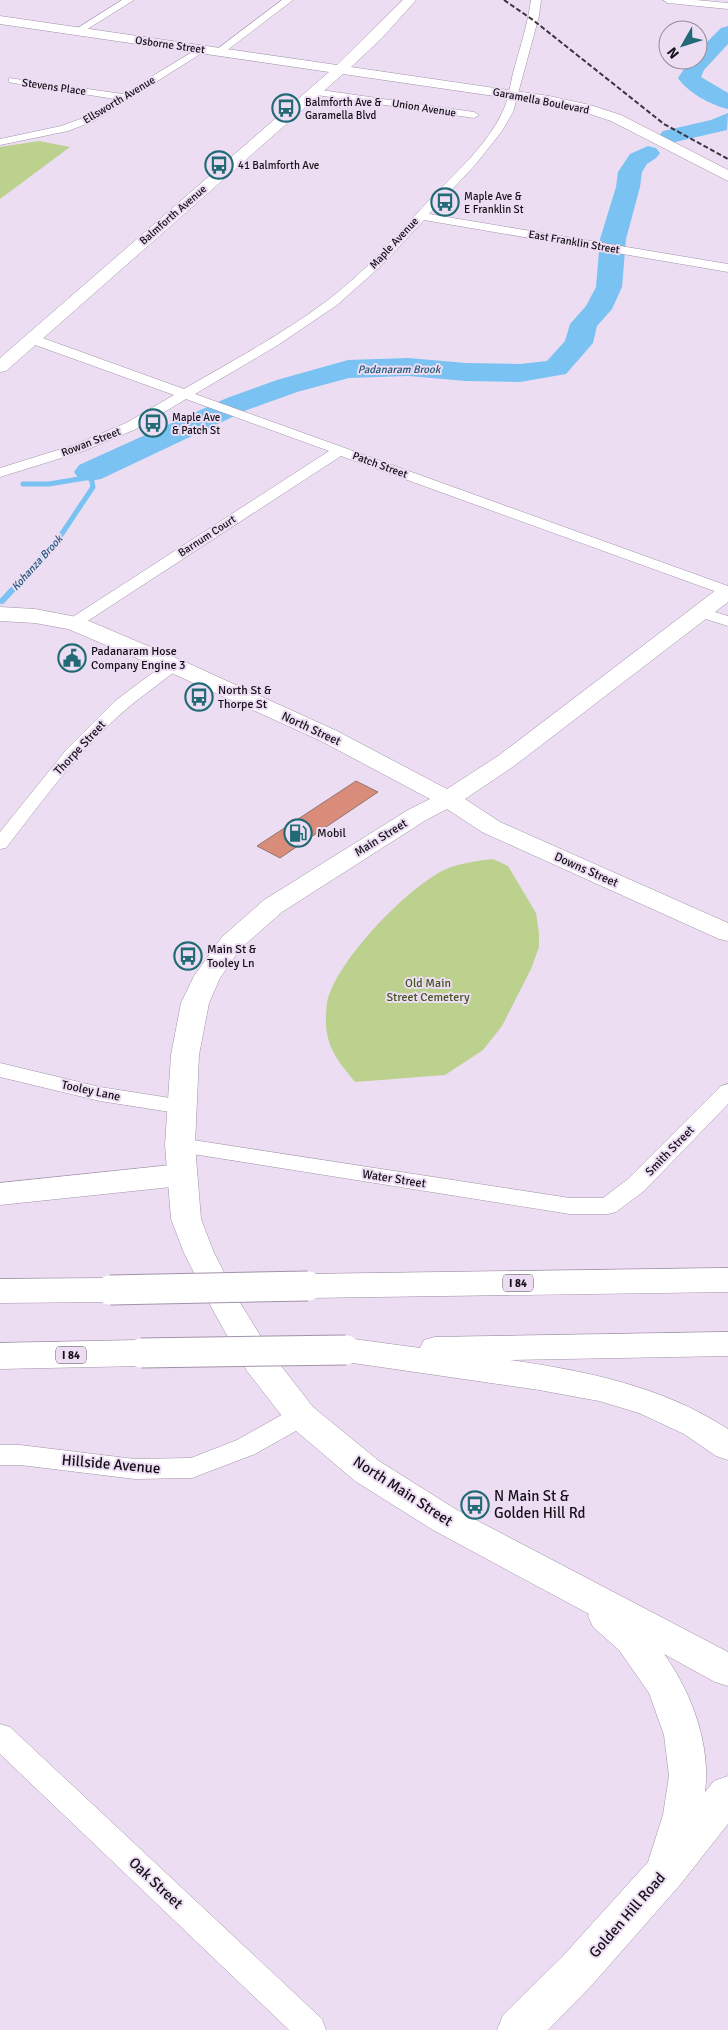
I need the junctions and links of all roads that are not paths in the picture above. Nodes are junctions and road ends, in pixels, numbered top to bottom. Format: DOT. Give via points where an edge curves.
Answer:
graph roads {
  1 [pos="129,0"];
  2 [pos="288,0"];
  3 [pos="410,0"];
  4 [pos="536,0"];
  5 [pos="668,0"];
  6 [pos="711,0"];
  7 [pos="724,6"];
  8 [pos="0,20"];
  9 [pos="78,31"];
  10 [pos="202,49"];
  11 [pos="219,52"];
  12 [pos="341,68"];
  13 [pos="13,80"];
  14 [pos="314,92"];
  15 [pos="514,94"];
  16 [pos="125,97"];
  17 [pos="474,115"];
  18 [pos="0,142"];
  19 [pos="728,176"];
  20 [pos="420,216"];
  21 [pos="728,268"];
  22 [pos="32,340"];
  23 [pos="0,367"];
  24 [pos="184,395"];
  25 [pos="340,450"];
  26 [pos="0,472"];
  27 [pos="728,592"];
  28 [pos="702,613"];
  29 [pos="0,614"];
  30 [pos="728,621"];
  31 [pos="74,623"];
  32 [pos="173,666"];
  33 [pos="448,799"];
  34 [pos="0,844"];
  35 [pos="728,933"];
  36 [pos="0,1070"];
  37 [pos="728,1091"];
  38 [pos="183,1107"];
  39 [pos="180,1145"];
  40 [pos="181,1175"];
  41 [pos="0,1194"];
  42 [pos="608,1206"];
  43 [pos="728,1280"];
  44 [pos="0,1291"];
  45 [pos="728,1344"];
  46 [pos="346,1350"];
  47 [pos="0,1356"];
  48 [pos="300,1416"];
  49 [pos="728,1446"];
  50 [pos="0,1455"];
  51 [pos="570,1585"];
  52 [pos="728,1670"];
  53 [pos="0,1736"];
  54 [pos="728,1794"];
  55 [pos="665,1873"];
  56 [pos="311,2030"];
  57 [pos="518,2030"];
  1 -- 9 [label="street"];
  2 -- 11 [label="street"];
  3 -- 12 [label="main road, Balmforth Avenue"];
  4 -- 15 [label="street, Maple Avenue"];
  5 -- 7 [label="street"];
  6 -- 7 [label="street"];
  8 -- 9 [label="main road, Osborne Street"];
  9 -- 10 [label="main road, Osborne Street"];
  10 -- 11 [label="main road, Osborne Street"];
  10 -- 16 [label="street, Ellsworth Avenue"];
  11 -- 12 [label="main road, Osborne Street"];
  12 -- 14 [label="main road, Balmforth Avenue"];
  12 -- 15 [label="main road, Garamella Boulevard"];
  13 -- 16 [label="street, Stevens Place"];
  14 -- 17 [label="street, Union Avenue"];
  14 -- 22 [label="main road, Balmforth Avenue"];
  15 -- 19 [label="main road, Garamella Boulevard" via="586,108 616,118"];
  15 -- 20 [label="street, Maple Avenue" via="498,129 471,163"];
  16 -- 18 [label="street, Ellsworth Avenue" via="90,119 64,129"];
  20 -- 21 [label="street, East Franklin Street"];
  20 -- 24 [label="street, Maple Avenue" via="378,262 333,302"];
  22 -- 23 [label="main road, Balmforth Avenue"];
  22 -- 24 [label="street, Patch Street"];
  24 -- 25 [label="street, Patch Street"];
  24 -- 26 [label="street, Rowan Street" via="131,426 79,448"];
  25 -- 27 [label="street, Patch Street"];
  25 -- 31 [label="street, Barnum Court"];
  27 -- 28 [label="main road, Main Street"];
  28 -- 30 [label="street"];
  28 -- 33 [label="main road, Main Street" via="506,761"];
  29 -- 31 [label="main road, North Street"];
  31 -- 32 [label="main road, North Street"];
  32 -- 33 [label="main road, North Street" via="329,736"];
  32 -- 34 [label="street, Thorpe Street" via="120,706 75,751"];
  33 -- 35 [label="main road, Downs Street" via="491,827"];
  33 -- 38 [label="main road, Main Street" via="417,815 274,906 231,943 207,976 195,1002 186,1055"];
  36 -- 38 [label="street, Tooley Lane" via="100,1094"];
  37 -- 42 [label="street, Smith Street" via="636,1185"];
  38 -- 39 [label="main road, Main Street"];
  39 -- 40 [label="main road, Main Street"];
  39 -- 42 [label="street, Water Street" via="570,1206"];
  40 -- 41 [label="main road"];
  40 -- 48 [label="main road, North Main Street" via="186,1219 226,1306 259,1362"];
  43 -- 44 [label="main road, I 84, bridge"];
  45 -- 46 [label="main road, I 84"];
  46 -- 47 [label="main road, I 84, bridge"];
  46 -- 49 [label="main road" via="600,1388 649,1403 696,1425"];
  48 -- 50 [label="street, Hillside Avenue" via="246,1447 192,1468 135,1469"];
  48 -- 51 [label="main road, North Main Street" via="367,1471 445,1520"];
  51 -- 52 [label="main road, North Main Street"];
  51 -- 55 [label="main road" via="632,1639 665,1685 683,1735 688,1776 683,1815"];
  53 -- 56 [label="street, Oak Street"];
  54 -- 55 [label="main road, Golden Hill Road"];
  55 -- 57 [label="main road, Golden Hill Road" via="578,1972"];
}
